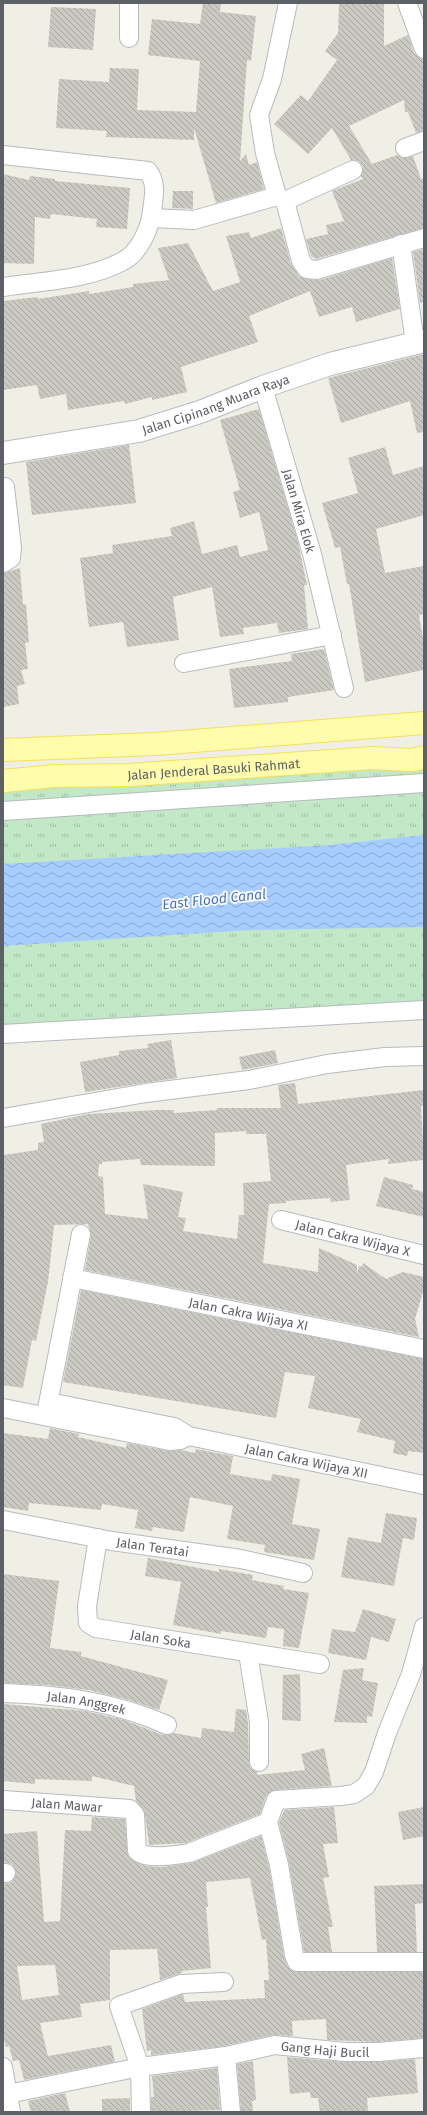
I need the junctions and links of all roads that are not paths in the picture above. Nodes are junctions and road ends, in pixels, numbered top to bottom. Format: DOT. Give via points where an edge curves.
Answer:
graph roads {
  1 [pos="129,3"];
  2 [pos="288,3"];
  3 [pos="407,3"];
  4 [pos="129,38"];
  5 [pos="424,49"];
  6 [pos="424,142"];
  7 [pos="405,148"];
  8 [pos="3,155"];
  9 [pos="353,170"];
  10 [pos="281,199"];
  11 [pos="152,218"];
  12 [pos="424,238"];
  13 [pos="401,244"];
  14 [pos="3,287"];
  15 [pos="419,342"];
  16 [pos="263,387"];
  17 [pos="3,453"];
  18 [pos="6,487"];
  19 [pos="3,563"];
  20 [pos="332,635"];
  21 [pos="184,663"];
  22 [pos="344,688"];
  23 [pos="424,723"];
  24 [pos="3,750"];
  25 [pos="424,757"];
  26 [pos="3,781"];
  27 [pos="424,783"];
  28 [pos="3,811"];
  29 [pos="424,1010"];
  30 [pos="3,1034"];
  31 [pos="424,1056"];
  32 [pos="3,1118"];
  33 [pos="281,1220"];
  34 [pos="81,1234"];
  35 [pos="424,1255"];
  36 [pos="72,1278"];
  37 [pos="424,1349"];
  38 [pos="3,1408"];
  39 [pos="47,1410"];
  40 [pos="424,1485"];
  41 [pos="3,1520"];
  42 [pos="98,1538"];
  43 [pos="303,1573"];
  44 [pos="424,1627"];
  45 [pos="248,1653"];
  46 [pos="320,1664"];
  47 [pos="3,1693"];
  48 [pos="167,1725"];
  49 [pos="259,1762"];
  50 [pos="3,1800"];
  51 [pos="268,1822"];
  52 [pos="424,1962"];
  53 [pos="224,1982"];
  54 [pos="424,2048"];
  55 [pos="226,2056"];
  56 [pos="3,2067"];
  57 [pos="140,2067"];
  58 [pos="8,2094"];
  59 [pos="11,2112"];
  60 [pos="141,2112"];
  61 [pos="231,2112"];
  1 -- 4 [label="street"];
  2 -- 10 [label="street" via="272,79 259,115 265,153"];
  3 -- 5 [label="street"];
  6 -- 7 [label="street"];
  8 -- 11 [label="street" via="148,171 154,181"];
  9 -- 10 [label="street"];
  10 -- 11 [label="street" via="194,220"];
  10 -- 13 [label="street" via="301,261 307,269 316,270"];
  11 -- 14 [label="street" via="138,247 124,261 96,272"];
  12 -- 13 [label="street"];
  13 -- 15 [label="street"];
  15 -- 16 [label="street, Jalan Cipinang Muara Raya" via="330,364"];
  16 -- 17 [label="street, Jalan Cipinang Muara Raya" via="200,412 139,431"];
  16 -- 20 [label="street, Jalan Mira Elok" via="312,554"];
  18 -- 19 [label="street" via="12,558"];
  20 -- 21 [label="street"];
  20 -- 22 [label="street, Jalan Mira Elok"];
  23 -- 24 [label="main road" via="155,744"];
  25 -- 26 [label="main road, Jalan Jenderal Basuki Rahmat" via="412,760 372,758"];
  27 -- 28 [label="street"];
  29 -- 30 [label="street"];
  31 -- 32 [label="street" via="385,1057 326,1064 249,1080 146,1093"];
  33 -- 35 [label="street, Jalan Cakra Wijaya X"];
  34 -- 36 [label="street"];
  36 -- 37 [label="street, Jalan Cakra Wijaya XI"];
  36 -- 39 [label="street"];
  38 -- 39 [label="street, Jalan Cakra Wijaya XII"];
  39 -- 40 [label="street, Jalan Cakra Wijaya XII" via="170,1441 189,1436"];
  41 -- 42 [label="street, Jalan Teratai"];
  42 -- 43 [label="street, Jalan Teratai" via="241,1559"];
  42 -- 45 [label="street, Jalan Soka" via="87,1606 88,1623 96,1628"];
  44 -- 51 [label="street" via="411,1674 374,1772 366,1786 354,1794 276,1800"];
  45 -- 46 [label="street, Jalan Soka"];
  45 -- 49 [label="street" via="259,1722"];
  47 -- 48 [label="street, Jalan Anggrek" via="50,1694 97,1701"];
  50 -- 51 [label="street, Jalan Mawar" via="130,1809 135,1814 137,1851 144,1855 189,1853"];
  51 -- 52 [label="street" via="297,1962"];
  53 -- 57 [label="street" via="181,1984 119,2006"];
  54 -- 55 [label="street, Gang Haji Bucil" via="344,2052 275,2045"];
  55 -- 57 [label="street, Gang Haji Bucil"];
  55 -- 61 [label="street"];
  56 -- 58 [label="street"];
  57 -- 58 [label="street, Gang Haji Bucil"];
  57 -- 60 [label="street"];
  58 -- 59 [label="street"];
}
